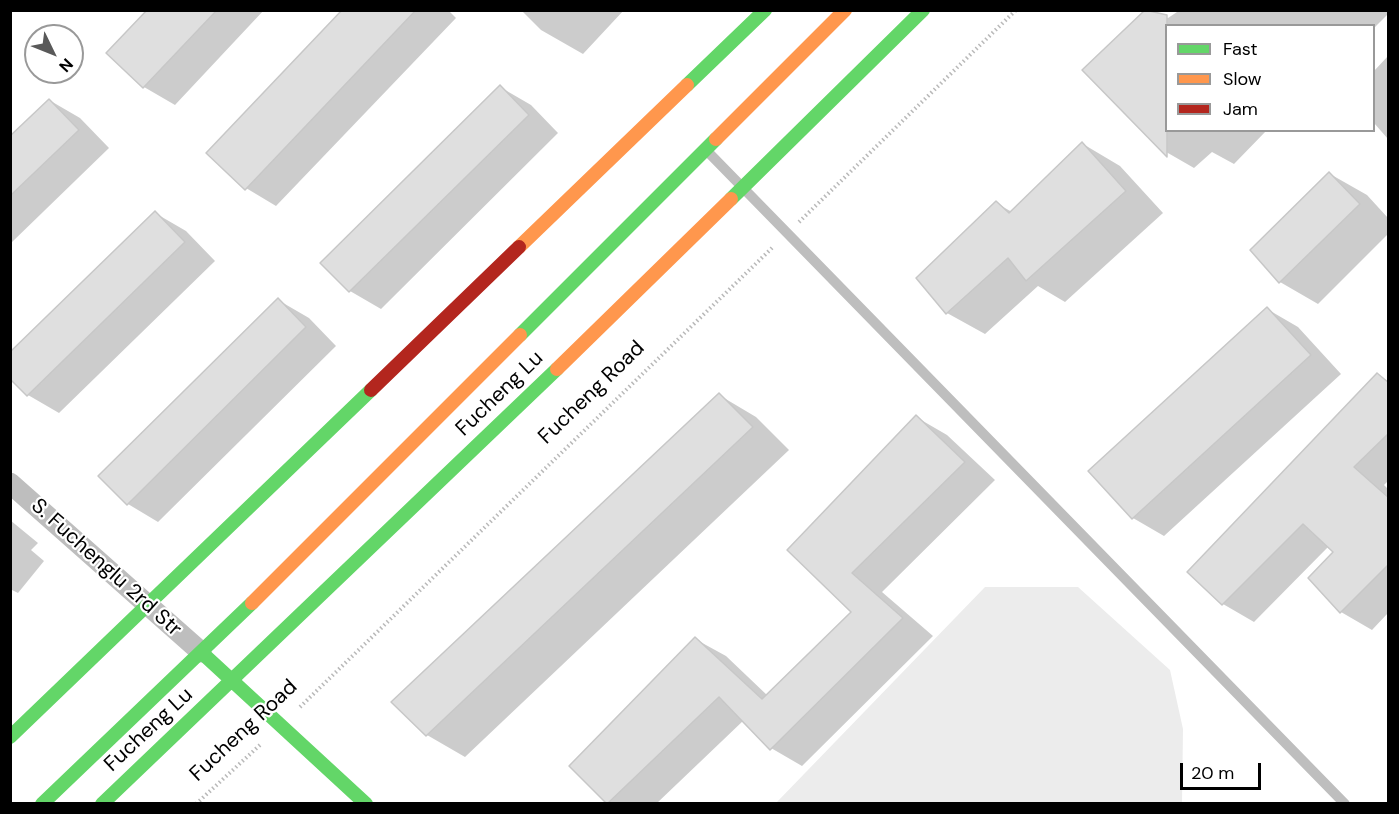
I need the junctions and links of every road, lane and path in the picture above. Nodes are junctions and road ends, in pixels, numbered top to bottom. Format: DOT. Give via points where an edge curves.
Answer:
graph roads {
  1 [pos="765,10"];
  2 [pos="845,10"];
  3 [pos="923,10"];
  4 [pos="1016,10"];
  5 [pos="706,149"];
  6 [pos="742,187"];
  7 [pos="789,232"];
  8 [pos="10,483"];
  9 [pos="148,605"];
  10 [pos="201,652"];
  11 [pos="232,682"];
  12 [pos="280,727"];
  13 [pos="10,737"];
  14 [pos="42,804"];
  15 [pos="102,804"];
  16 [pos="196,804"];
  17 [pos="366,804"];
  18 [pos="1345,804"];
  1 -- 9 [label="main road"];
  2 -- 5 [label="main road, Fucheng Lu"];
  3 -- 6 [label="main road, Fucheng Lu"];
  4 -- 7 [label="path, Fucheng Road"];
  5 -- 6 [label="lane"];
  5 -- 10 [label="main road, Fucheng Lu"];
  6 -- 7 [label="lane"];
  6 -- 11 [label="main road, Fucheng Lu"];
  7 -- 12 [label="path, Fucheng Road"];
  7 -- 18 [label="lane"];
  8 -- 9 [label="street, S. Fuchenglu 2rd Str"];
  9 -- 10 [label="street, S. Fuchenglu 2rd Str"];
  9 -- 13 [label="main road"];
  10 -- 11 [label="main road"];
  10 -- 14 [label="main road, Fucheng Lu"];
  11 -- 12 [label="main road"];
  11 -- 15 [label="main road, Fucheng Lu"];
  12 -- 16 [label="path, Fucheng Road"];
  12 -- 17 [label="main road"];
}
